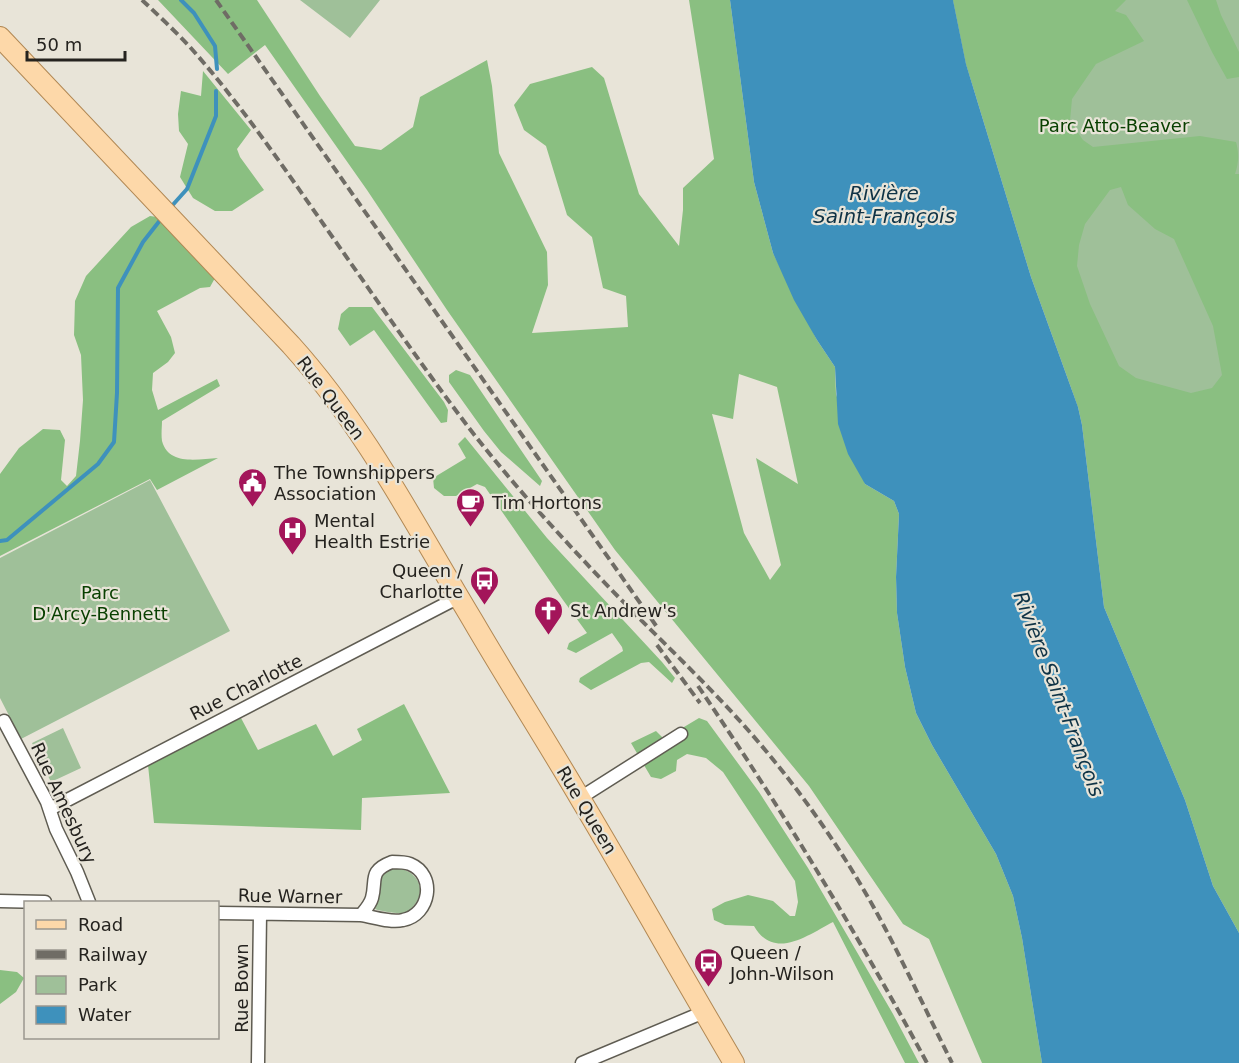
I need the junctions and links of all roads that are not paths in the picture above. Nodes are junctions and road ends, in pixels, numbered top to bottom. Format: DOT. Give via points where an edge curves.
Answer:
graph roads {
  1 [pos="0,37"];
  2 [pos="459,597"];
  3 [pos="4,721"];
  4 [pos="681,734"];
  5 [pos="580,798"];
  6 [pos="50,809"];
  7 [pos="0,901"];
  8 [pos="88,901"];
  9 [pos="24,902"];
  10 [pos="219,913"];
  11 [pos="260,914"];
  12 [pos="361,915"];
  13 [pos="704,1012"];
  14 [pos="258,1063"];
  15 [pos="582,1063"];
  16 [pos="734,1063"];
  1 -- 2 [label="main road, Rue Queen" via="309,365 370,450"];
  2 -- 5 [label="main road, Rue Queen"];
  2 -- 6 [label="street, Rue Charlotte"];
  3 -- 6 [label="street, Rue Amesbury"];
  4 -- 5 [label="street"];
  5 -- 13 [label="main road, Rue Queen"];
  6 -- 8 [label="street, Rue Amesbury"];
  7 -- 9 [label="street"];
  10 -- 11 [label="street, Rue Warner"];
  11 -- 12 [label="street, Rue Warner"];
  11 -- 14 [label="street, Rue Bown"];
  12 -- 12 [label="street, Rue Warner" via="372,900 375,874 384,865 409,863 423,873 427,882 426,901 410,919"];
  13 -- 15 [label="street"];
  13 -- 16 [label="main road, Rue Queen"];
}
